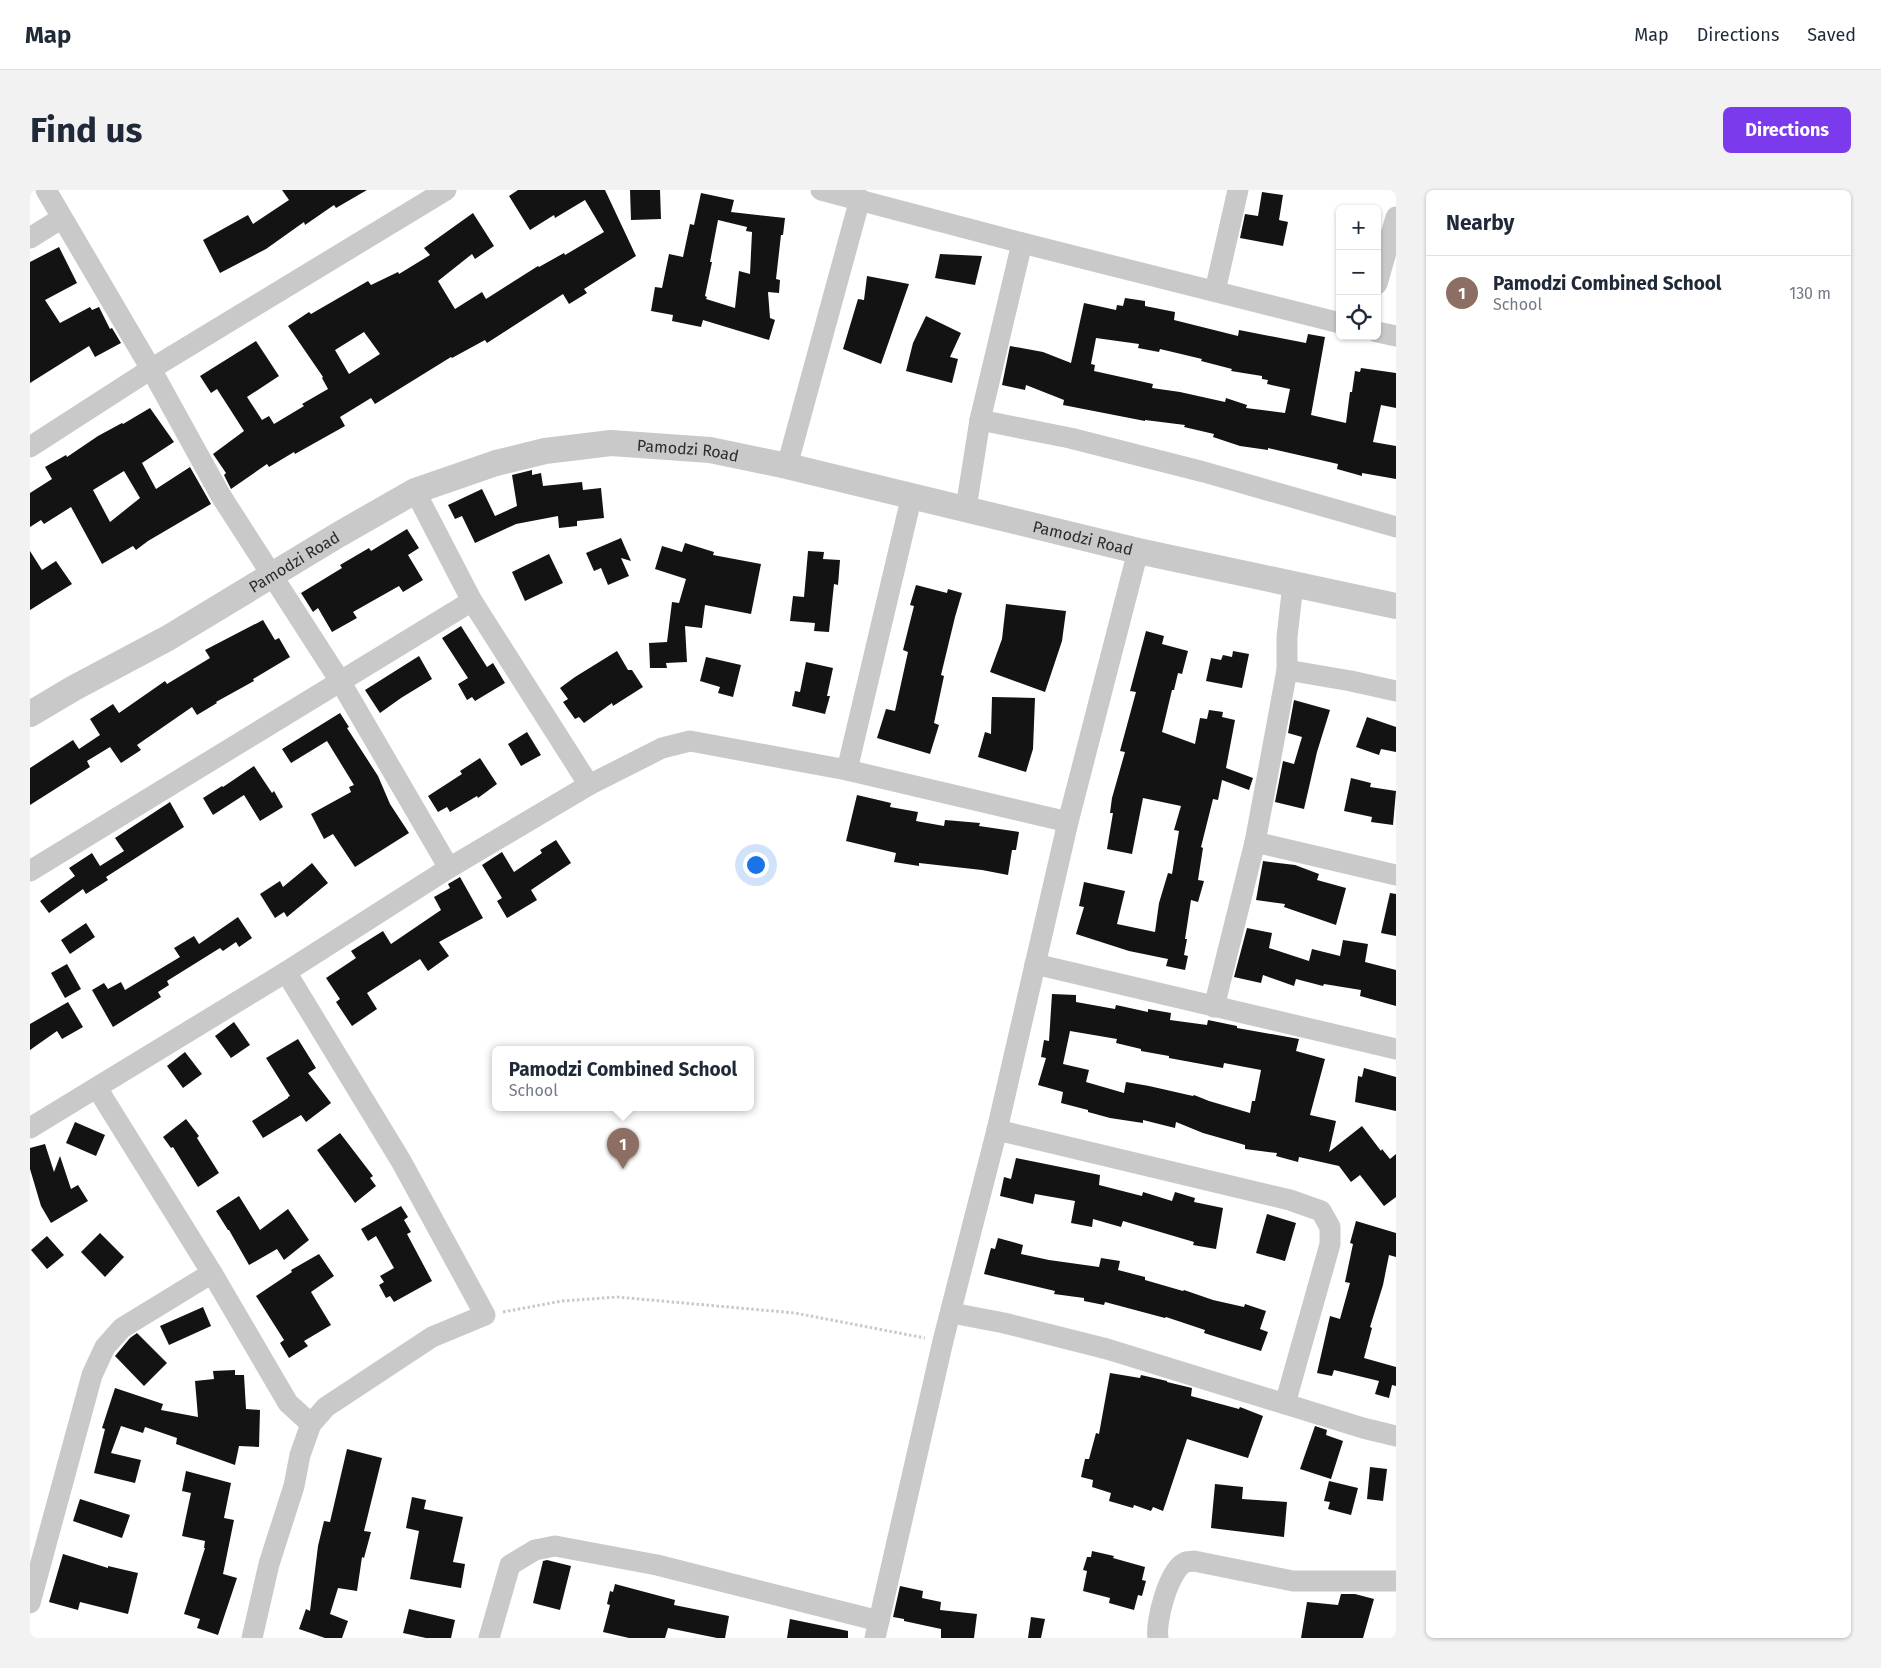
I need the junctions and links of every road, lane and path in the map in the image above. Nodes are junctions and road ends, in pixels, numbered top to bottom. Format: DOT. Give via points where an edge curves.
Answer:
graph roads {
  1 [pos="46,190"];
  2 [pos="446,190"];
  3 [pos="821,190"];
  4 [pos="1238,190"];
  5 [pos="860,200"];
  6 [pos="1396,217"];
  7 [pos="62,218"];
  8 [pos="30,238"];
  9 [pos="1022,243"];
  10 [pos="1381,270"];
  11 [pos="1215,291"];
  12 [pos="1336,322"];
  13 [pos="1381,333"];
  14 [pos="1396,336"];
  15 [pos="150,369"];
  16 [pos="980,420"];
  17 [pos="30,447"];
  18 [pos="787,466"];
  19 [pos="415,491"];
  20 [pos="912,495"];
  21 [pos="966,508"];
  22 [pos="1396,527"];
  23 [pos="1138,551"];
  24 [pos="273,575"];
  25 [pos="1294,584"];
  26 [pos="472,601"];
  27 [pos="1396,606"];
  28 [pos="1287,670"];
  29 [pos="340,680"];
  30 [pos="1396,691"];
  31 [pos="30,714"];
  32 [pos="847,770"];
  33 [pos="589,785"];
  34 [pos="1068,822"];
  35 [pos="1255,842"];
  36 [pos="449,868"];
  37 [pos="30,871"];
  38 [pos="1396,875"];
  39 [pos="1035,964"];
  40 [pos="286,972"];
  41 [pos="1214,1008"];
  42 [pos="1396,1050"];
  43 [pos="96,1088"];
  44 [pos="30,1128"];
  45 [pos="997,1130"];
  46 [pos="212,1272"];
  47 [pos="952,1313"];
  48 [pos="485,1315"];
  49 [pos="943,1341"];
  50 [pos="1285,1404"];
  51 [pos="310,1424"];
  52 [pos="1396,1436"];
  53 [pos="1396,1581"];
  54 [pos="30,1603"];
  55 [pos="877,1630"];
  56 [pos="252,1638"];
  57 [pos="489,1638"];
  58 [pos="1158,1638"];
  1 -- 7 [label="street"];
  2 -- 15 [label="street"];
  3 -- 5 [label="street"];
  4 -- 11 [label="street"];
  5 -- 9 [label="street"];
  5 -- 18 [label="street"];
  6 -- 10 [label="street"];
  7 -- 8 [label="street"];
  7 -- 15 [label="street"];
  9 -- 11 [label="street"];
  9 -- 16 [label="street"];
  11 -- 12 [label="street"];
  13 -- 14 [label="street"];
  15 -- 17 [label="street"];
  15 -- 24 [label="street" via="221,496"];
  16 -- 21 [label="street"];
  16 -- 22 [label="street" via="1070,438 1204,472"];
  18 -- 19 [label="street, Pamodzi Road" via="710,450 611,443 545,451 496,463"];
  18 -- 20 [label="street, Pamodzi Road"];
  19 -- 24 [label="street, Pamodzi Road"];
  19 -- 26 [label="street"];
  20 -- 21 [label="street, Pamodzi Road"];
  20 -- 32 [label="street"];
  21 -- 23 [label="street, Pamodzi Road"];
  23 -- 25 [label="street, Pamodzi Road"];
  23 -- 34 [label="street"];
  24 -- 29 [label="street"];
  24 -- 31 [label="street, Pamodzi Road" via="168,638"];
  25 -- 27 [label="street, Pamodzi Road"];
  25 -- 28 [label="street" via="1287,637"];
  26 -- 29 [label="street"];
  26 -- 33 [label="street"];
  28 -- 30 [label="street"];
  28 -- 35 [label="street"];
  29 -- 36 [label="street"];
  29 -- 37 [label="street"];
  32 -- 33 [label="street" via="690,741 662,748"];
  32 -- 34 [label="street"];
  33 -- 36 [label="street"];
  34 -- 39 [label="street"];
  35 -- 38 [label="street"];
  35 -- 41 [label="street"];
  36 -- 40 [label="street"];
  39 -- 41 [label="street"];
  39 -- 45 [label="street"];
  40 -- 43 [label="street"];
  40 -- 48 [label="street" via="401,1160"];
  41 -- 42 [label="street"];
  43 -- 44 [label="street"];
  43 -- 46 [label="street"];
  45 -- 47 [label="street"];
  45 -- 50 [label="street" via="1290,1200 1321,1211 1330,1227 1330,1244"];
  46 -- 51 [label="street" via="288,1403"];
  46 -- 54 [label="street" via="122,1328 105,1347 92,1375"];
  47 -- 49 [label="street"];
  47 -- 50 [label="street" via="1107,1349"];
  48 -- 49 [label="path" via="562,1301 617,1297 795,1313"];
  48 -- 51 [label="street" via="432,1337 326,1407"];
  49 -- 55 [label="street"];
  50 -- 52 [label="street"];
  51 -- 56 [label="street" via="269,1564"];
  53 -- 58 [label="street" via="1293,1581 1186,1562 1180,1566 1165,1591"];
  55 -- 57 [label="street" via="657,1565 555,1546 535,1550 510,1566"];
}
